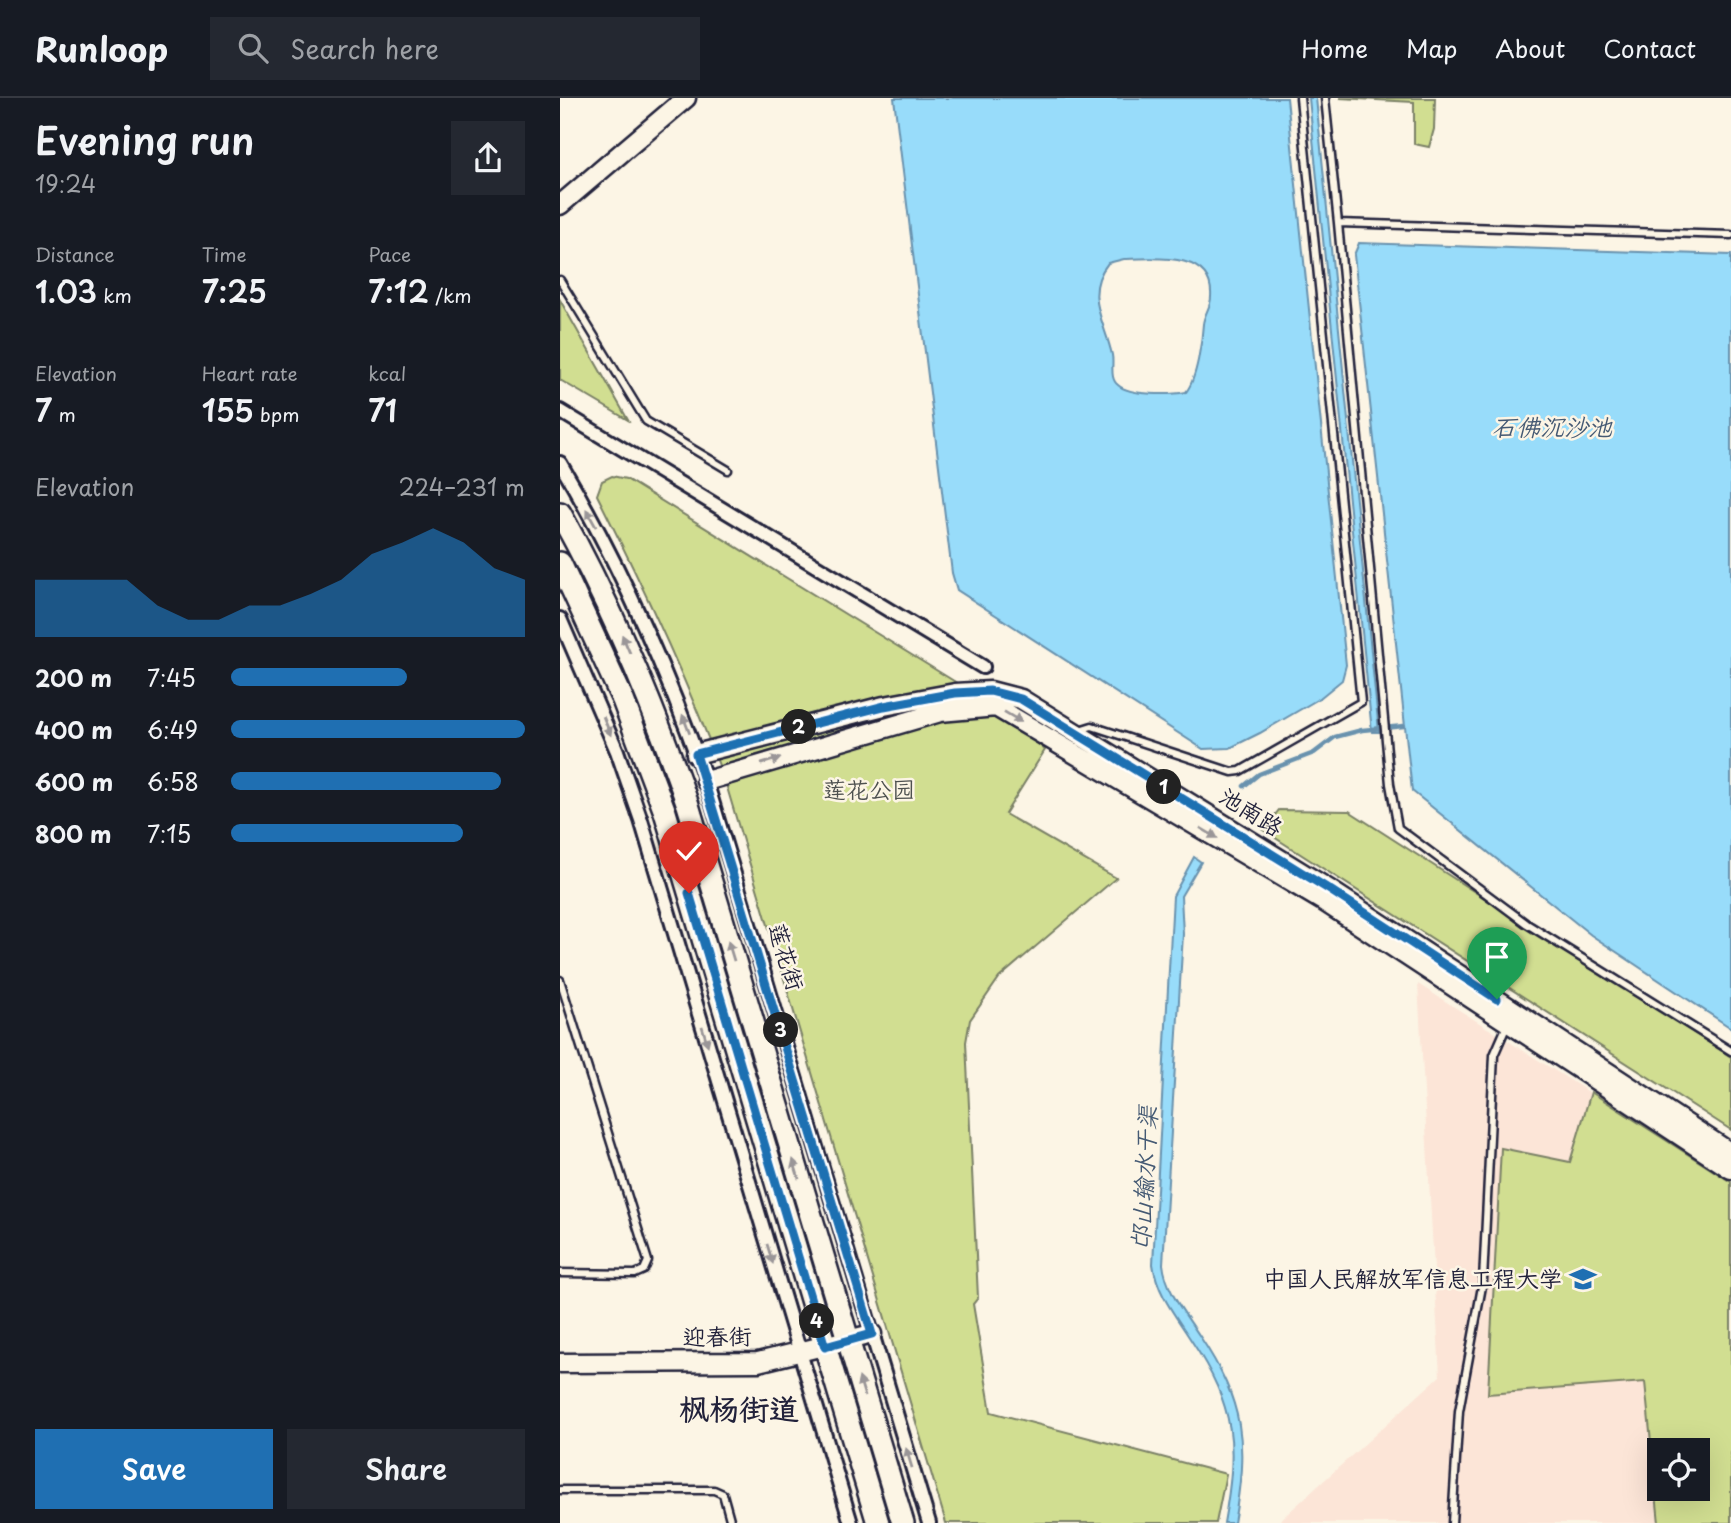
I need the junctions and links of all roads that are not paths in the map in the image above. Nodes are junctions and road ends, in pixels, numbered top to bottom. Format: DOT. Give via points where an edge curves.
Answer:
graph roads {
  1 [pos="686,98"];
  2 [pos="1300,98"];
  3 [pos="1325,98"];
  4 [pos="560,205"];
  5 [pos="1338,223"];
  6 [pos="1731,235"];
  7 [pos="560,280"];
  8 [pos="560,411"];
  9 [pos="560,463"];
  10 [pos="728,470"];
  11 [pos="560,513"];
  12 [pos="560,563"];
  13 [pos="560,619"];
  14 [pos="983,667"];
  15 [pos="1074,732"];
  16 [pos="696,754"];
  17 [pos="706,781"];
  18 [pos="560,980"];
  19 [pos="1508,1023"];
  20 [pos="1731,1051"];
  21 [pos="1731,1153"];
  22 [pos="1731,1169"];
  23 [pos="560,1273"];
  24 [pos="872,1334"];
  25 [pos="848,1341"];
  26 [pos="825,1347"];
  27 [pos="800,1353"];
  28 [pos="560,1363"];
  29 [pos="560,1490"];
  30 [pos="731,1523"];
  31 [pos="851,1523"];
  32 [pos="878,1523"];
  33 [pos="903,1523"];
  34 [pos="929,1523"];
  35 [pos="1452,1523"];
  1 -- 4 [label="street"];
  2 -- 15 [label="lane" via="1361,702 1232,772 1092,726"];
  3 -- 5 [label="lane"];
  5 -- 6 [label="lane"];
  5 -- 20 [label="lane" via="1384,723 1398,828 1527,924"];
  7 -- 10 [label="lane" via="646,421"];
  8 -- 14 [label="street"];
  16 -- 9 [label="street, 莲花街, one-way" via="632,597"];
  25 -- 11 [label="main road, one-way" via="671,758 614,618"];
  12 -- 26 [label="main road" via="623,700 665,813"];
  13 -- 27 [label="street, one-way" via="617,751 641,820"];
  15 -- 16 [label="street, 池南路" via="1021,699 990,691 955,693 884,706"];
  15 -- 21 [label="street, 池南路" via="1330,890"];
  16 -- 17 [label="street, 莲花街"];
  17 -- 19 [label="street, 池南路, one-way" via="940,712 996,707 1323,901"];
  17 -- 24 [label="street, 莲花街"];
  18 -- 23 [label="lane" via="648,1262 645,1270 635,1273"];
  19 -- 22 [label="street, 池南路"];
  19 -- 35 [label="lane" via="1494,1055 1483,1281 1459,1412"];
  24 -- 25 [label="street, 迎春街"];
  34 -- 24 [label="street, 莲花街, one-way"];
  25 -- 26 [label="street, 迎春街"];
  33 -- 25 [label="main road, one-way"];
  26 -- 27 [label="street, 迎春街"];
  26 -- 32 [label="main road"];
  27 -- 28 [label="street, 迎春街" via="758,1362"];
  27 -- 31 [label="street"];
  29 -- 30 [label="lane" via="714,1490 723,1494"];
}
